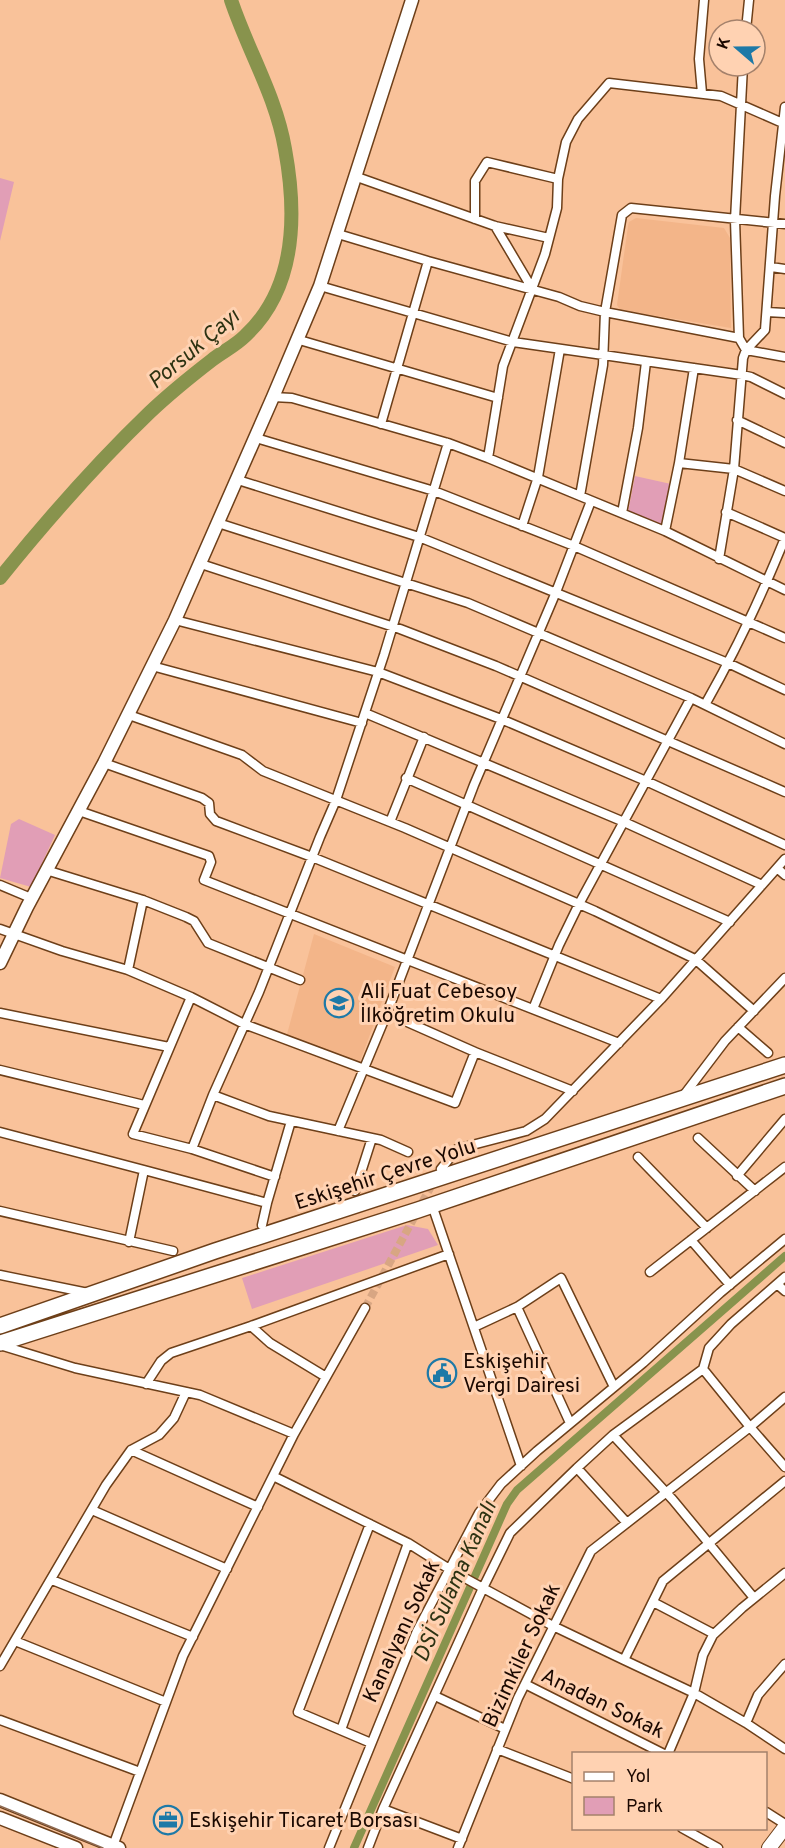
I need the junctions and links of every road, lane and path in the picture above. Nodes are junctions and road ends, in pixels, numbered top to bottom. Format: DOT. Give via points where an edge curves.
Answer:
graph roads {
  1 [pos="412,0"];
  2 [pos="704,0"];
  3 [pos="749,0"];
  4 [pos="747,18"];
  5 [pos="743,78"];
  6 [pos="702,93"];
  7 [pos="742,105"];
  8 [pos="785,107"];
  9 [pos="784,123"];
  10 [pos="357,177"];
  11 [pos="558,179"];
  12 [pos="781,180"];
  13 [pos="475,219"];
  14 [pos="735,220"];
  15 [pos="774,223"];
  16 [pos="785,224"];
  17 [pos="495,226"];
  18 [pos="338,234"];
  19 [pos="549,238"];
  20 [pos="428,261"];
  21 [pos="771,267"];
  22 [pos="785,269"];
  23 [pos="321,286"];
  24 [pos="533,290"];
  25 [pos="605,312"];
  26 [pos="767,312"];
  27 [pos="412,313"];
  28 [pos="785,313"];
  29 [pos="739,338"];
  30 [pos="296,339"];
  31 [pos="513,342"];
  32 [pos="560,349"];
  33 [pos="746,350"];
  34 [pos="603,356"];
  35 [pos="785,357"];
  36 [pos="646,362"];
  37 [pos="396,368"];
  38 [pos="694,368"];
  39 [pos="742,375"];
  40 [pos="785,394"];
  41 [pos="273,398"];
  42 [pos="498,398"];
  43 [pos="738,420"];
  44 [pos="381,424"];
  45 [pos="256,438"];
  46 [pos="448,443"];
  47 [pos="785,443"];
  48 [pos="488,458"];
  49 [pos="679,464"];
  50 [pos="734,469"];
  51 [pos="538,477"];
  52 [pos="238,480"];
  53 [pos="434,491"];
  54 [pos="785,491"];
  55 [pos="580,496"];
  56 [pos="591,501"];
  57 [pos="726,512"];
  58 [pos="622,513"];
  59 [pos="218,523"];
  60 [pos="522,526"];
  61 [pos="664,531"];
  62 [pos="420,537"];
  63 [pos="785,538"];
  64 [pos="574,546"];
  65 [pos="719,559"];
  66 [pos="201,564"];
  67 [pos="768,580"];
  68 [pos="405,583"];
  69 [pos="785,590"];
  70 [pos="556,592"];
  71 [pos="175,620"];
  72 [pos="748,620"];
  73 [pos="392,626"];
  74 [pos="538,633"];
  75 [pos="785,638"];
  76 [pos="728,663"];
  77 [pos="152,666"];
  78 [pos="378,672"];
  79 [pos="520,676"];
  80 [pos="785,690"];
  81 [pos="691,698"];
  82 [pos="706,704"];
  83 [pos="365,712"];
  84 [pos="129,715"];
  85 [pos="501,719"];
  86 [pos="362,723"];
  87 [pos="424,737"];
  88 [pos="669,741"];
  89 [pos="785,744"];
  90 [pos="483,762"];
  91 [pos="104,763"];
  92 [pos="406,778"];
  93 [pos="646,781"];
  94 [pos="785,792"];
  95 [pos="336,800"];
  96 [pos="466,805"];
  97 [pos="79,811"];
  98 [pos="390,822"];
  99 [pos="624,822"];
  100 [pos="785,845"];
  101 [pos="449,847"];
  102 [pos="312,857"];
  103 [pos="785,859"];
  104 [pos="601,863"];
  105 [pos="777,868"];
  106 [pos="46,870"];
  107 [pos="785,876"];
  108 [pos="0,885"];
  109 [pos="762,885"];
  110 [pos="32,898"];
  111 [pos="143,900"];
  112 [pos="427,904"];
  113 [pos="579,904"];
  114 [pos="290,914"];
  115 [pos="730,922"];
  116 [pos="0,929"];
  117 [pos="14,935"];
  118 [pos="555,956"];
  119 [pos="406,960"];
  120 [pos="694,960"];
  121 [pos="0,963"];
  122 [pos="269,968"];
  123 [pos="129,970"];
  124 [pos="785,978"];
  125 [pos="300,980"];
  126 [pos="191,996"];
  127 [pos="661,999"];
  128 [pos="533,1009"];
  129 [pos="754,1011"];
  130 [pos="0,1013"];
  131 [pos="387,1013"];
  132 [pos="244,1024"];
  133 [pos="738,1027"];
  134 [pos="619,1043"];
  135 [pos="169,1047"];
  136 [pos="475,1052"];
  137 [pos="768,1053"];
  138 [pos="785,1065"];
  139 [pos="364,1068"];
  140 [pos="0,1070"];
  141 [pos="785,1086"];
  142 [pos="573,1091"];
  143 [pos="213,1095"];
  144 [pos="682,1098"];
  145 [pos="144,1105"];
  146 [pos="785,1119"];
  147 [pos="291,1121"];
  148 [pos="338,1131"];
  149 [pos="0,1132"];
  150 [pos="372,1138"];
  151 [pos="698,1138"];
  152 [pos="192,1149"];
  153 [pos="408,1152"];
  154 [pos="638,1157"];
  155 [pos="785,1167"];
  156 [pos="441,1169"];
  157 [pos="144,1170"];
  158 [pos="737,1176"];
  159 [pos="275,1177"];
  160 [pos="355,1191"];
  161 [pos="755,1191"];
  162 [pos="267,1203"];
  163 [pos="432,1205"];
  164 [pos="0,1211"];
  165 [pos="261,1225"];
  166 [pos="707,1228"];
  167 [pos="785,1239"];
  168 [pos="692,1240"];
  169 [pos="129,1242"];
  170 [pos="173,1251"];
  171 [pos="449,1254"];
  172 [pos="650,1272"];
  173 [pos="0,1275"];
  174 [pos="785,1278"];
  175 [pos="777,1284"];
  176 [pos="730,1285"];
  177 [pos="785,1291"];
  178 [pos="92,1294"];
  179 [pos="517,1307"];
  180 [pos="365,1308"];
  181 [pos="0,1326"];
  182 [pos="251,1326"];
  183 [pos="474,1327"];
  184 [pos="0,1344"];
  185 [pos="703,1369"];
  186 [pos="326,1377"];
  187 [pos="146,1384"];
  188 [pos="614,1387"];
  189 [pos="186,1392"];
  190 [pos="785,1397"];
  191 [pos="570,1423"];
  192 [pos="750,1427"];
  193 [pos="294,1434"];
  194 [pos="613,1435"];
  195 [pos="131,1450"];
  196 [pos="521,1466"];
  197 [pos="785,1467"];
  198 [pos="577,1468"];
  199 [pos="273,1476"];
  200 [pos="785,1481"];
  201 [pos="667,1493"];
  202 [pos="258,1507"];
  203 [pos="92,1510"];
  204 [pos="627,1523"];
  205 [pos="369,1524"];
  206 [pos="408,1543"];
  207 [pos="710,1544"];
  208 [pos="227,1569"];
  209 [pos="451,1570"];
  210 [pos="785,1573"];
  211 [pos="52,1580"];
  212 [pos="480,1586"];
  213 [pos="754,1598"];
  214 [pos="652,1602"];
  215 [pos="553,1626"];
  216 [pos="714,1634"];
  217 [pos="193,1637"];
  218 [pos="15,1641"];
  219 [pos="624,1660"];
  220 [pos="785,1664"];
  221 [pos="0,1666"];
  222 [pos="525,1684"];
  223 [pos="694,1693"];
  224 [pos="435,1696"];
  225 [pos="166,1702"];
  226 [pos="0,1720"];
  227 [pos="746,1723"];
  228 [pos="505,1729"];
  229 [pos="341,1730"];
  230 [pos="371,1743"];
  231 [pos="497,1749"];
  232 [pos="785,1749"];
  233 [pos="662,1752"];
  234 [pos="667,1752"];
  235 [pos="140,1772"];
  236 [pos="572,1779"];
  237 [pos="0,1800"];
  238 [pos="383,1809"];
  239 [pos="767,1813"];
  240 [pos="0,1818"];
  241 [pos="785,1826"];
  242 [pos="686,1830"];
  243 [pos="462,1839"];
  244 [pos="116,1847"];
  245 [pos="76,1848"];
  246 [pos="329,1848"];
  247 [pos="368,1848"];
  248 [pos="458,1848"];
  249 [pos="718,1848"];
  250 [pos="769,1848"];
  1 -- 10 [label="street"];
  2 -- 6 [label="street" via="699,59"];
  3 -- 4 [label="street"];
  5 -- 7 [label="street"];
  6 -- 7 [label="street"];
  6 -- 11 [label="street" via="609,82 578,119 566,142"];
  7 -- 9 [label="street"];
  7 -- 14 [label="street"];
  8 -- 9 [label="street"];
  9 -- 12 [label="street"];
  10 -- 13 [label="street"];
  10 -- 18 [label="street"];
  11 -- 13 [label="street" via="487,162 475,181"];
  11 -- 19 [label="street"];
  12 -- 15 [label="street"];
  13 -- 17 [label="street"];
  14 -- 15 [label="street"];
  14 -- 25 [label="street" via="631,208 622,215"];
  14 -- 29 [label="street"];
  15 -- 16 [label="street"];
  15 -- 21 [label="street"];
  17 -- 19 [label="street"];
  17 -- 24 [label="street"];
  18 -- 20 [label="street"];
  18 -- 23 [label="street"];
  19 -- 24 [label="street"];
  20 -- 24 [label="street"];
  20 -- 27 [label="street"];
  21 -- 22 [label="street"];
  21 -- 26 [label="street"];
  23 -- 27 [label="street"];
  23 -- 30 [label="street"];
  24 -- 25 [label="street"];
  24 -- 31 [label="street"];
  25 -- 29 [label="street"];
  25 -- 34 [label="street"];
  26 -- 28 [label="street"];
  26 -- 33 [label="street" via="765,330"];
  27 -- 31 [label="street"];
  27 -- 37 [label="street"];
  29 -- 33 [label="street"];
  30 -- 37 [label="street"];
  30 -- 41 [label="street"];
  31 -- 32 [label="street"];
  31 -- 42 [label="street" via="503,366"];
  32 -- 34 [label="street"];
  32 -- 51 [label="street"];
  33 -- 35 [label="street"];
  33 -- 39 [label="street"];
  34 -- 36 [label="street"];
  34 -- 55 [label="street"];
  36 -- 38 [label="street"];
  36 -- 58 [label="street"];
  37 -- 42 [label="street"];
  37 -- 44 [label="street"];
  38 -- 39 [label="street"];
  38 -- 49 [label="street"];
  39 -- 40 [label="street"];
  39 -- 43 [label="street"];
  41 -- 44 [label="street" via="292,398"];
  41 -- 45 [label="street"];
  42 -- 48 [label="street"];
  43 -- 47 [label="street"];
  43 -- 50 [label="street"];
  44 -- 46 [label="street"];
  45 -- 52 [label="street"];
  45 -- 53 [label="street"];
  46 -- 48 [label="street"];
  46 -- 53 [label="street"];
  48 -- 51 [label="street"];
  49 -- 50 [label="street"];
  49 -- 61 [label="street"];
  50 -- 54 [label="street"];
  50 -- 57 [label="street"];
  51 -- 55 [label="street"];
  51 -- 60 [label="street"];
  52 -- 59 [label="street"];
  52 -- 62 [label="street"];
  53 -- 60 [label="street"];
  53 -- 62 [label="street"];
  55 -- 56 [label="street"];
  56 -- 58 [label="street"];
  56 -- 64 [label="street"];
  57 -- 63 [label="street"];
  57 -- 65 [label="street"];
  58 -- 61 [label="street"];
  59 -- 66 [label="street"];
  59 -- 68 [label="street"];
  60 -- 64 [label="street"];
  61 -- 65 [label="street"];
  62 -- 68 [label="street"];
  62 -- 70 [label="street"];
  63 -- 67 [label="street"];
  64 -- 70 [label="street"];
  64 -- 72 [label="street"];
  65 -- 67 [label="street"];
  66 -- 71 [label="street"];
  66 -- 73 [label="street"];
  67 -- 69 [label="street"];
  67 -- 72 [label="street"];
  68 -- 73 [label="street"];
  68 -- 74 [label="street" via="468,603"];
  70 -- 74 [label="street"];
  70 -- 76 [label="street"];
  71 -- 77 [label="street"];
  71 -- 78 [label="street"];
  72 -- 75 [label="street"];
  72 -- 76 [label="street"];
  73 -- 78 [label="street"];
  73 -- 79 [label="street"];
  74 -- 79 [label="street"];
  74 -- 81 [label="street"];
  76 -- 80 [label="street"];
  76 -- 82 [label="street"];
  77 -- 84 [label="street"];
  77 -- 86 [label="street"];
  78 -- 83 [label="street"];
  78 -- 85 [label="street"];
  79 -- 85 [label="street"];
  79 -- 88 [label="street"];
  81 -- 82 [label="street"];
  81 -- 88 [label="street"];
  82 -- 89 [label="street"];
  83 -- 86 [label="street"];
  83 -- 87 [label="street"];
  84 -- 91 [label="street"];
  84 -- 95 [label="street" via="242,755 263,771"];
  85 -- 90 [label="street"];
  85 -- 93 [label="street"];
  86 -- 95 [label="street"];
  87 -- 90 [label="street"];
  87 -- 92 [label="street"];
  88 -- 93 [label="street"];
  88 -- 94 [label="street"];
  90 -- 96 [label="street"];
  90 -- 99 [label="street"];
  91 -- 97 [label="street"];
  91 -- 102 [label="street" via="201,798 209,803 210,814 216,821"];
  92 -- 96 [label="street"];
  92 -- 98 [label="street"];
  93 -- 99 [label="street"];
  93 -- 100 [label="street"];
  95 -- 98 [label="street"];
  95 -- 102 [label="street"];
  96 -- 101 [label="street"];
  96 -- 104 [label="street"];
  97 -- 106 [label="street"];
  97 -- 114 [label="street" via="209,856 211,862 204,880"];
  98 -- 101 [label="street"];
  99 -- 104 [label="street"];
  99 -- 109 [label="street"];
  101 -- 112 [label="street"];
  101 -- 113 [label="street"];
  102 -- 112 [label="street"];
  102 -- 114 [label="street"];
  103 -- 105 [label="street"];
  104 -- 113 [label="street"];
  104 -- 115 [label="street"];
  105 -- 107 [label="street"];
  105 -- 109 [label="street"];
  106 -- 110 [label="street"];
  106 -- 111 [label="street"];
  108 -- 110 [label="street"];
  109 -- 115 [label="street"];
  110 -- 117 [label="street"];
  111 -- 122 [label="street" via="195,921 208,943"];
  111 -- 123 [label="street"];
  112 -- 118 [label="street"];
  112 -- 119 [label="street"];
  113 -- 118 [label="street"];
  113 -- 120 [label="street"];
  114 -- 119 [label="street"];
  114 -- 122 [label="street"];
  115 -- 120 [label="street"];
  116 -- 117 [label="street"];
  117 -- 121 [label="street"];
  117 -- 123 [label="street"];
  118 -- 127 [label="street"];
  118 -- 128 [label="street"];
  119 -- 128 [label="street"];
  119 -- 131 [label="street"];
  120 -- 127 [label="street"];
  120 -- 129 [label="street"];
  122 -- 125 [label="street"];
  122 -- 132 [label="street"];
  123 -- 126 [label="street"];
  124 -- 129 [label="street"];
  126 -- 132 [label="street"];
  126 -- 135 [label="street"];
  127 -- 134 [label="street"];
  128 -- 134 [label="street"];
  129 -- 133 [label="street"];
  130 -- 135 [label="street"];
  131 -- 136 [label="street"];
  131 -- 139 [label="street"];
  132 -- 139 [label="street"];
  132 -- 143 [label="street"];
  133 -- 137 [label="street"];
  133 -- 144 [label="street"];
  134 -- 142 [label="street"];
  135 -- 145 [label="street"];
  136 -- 139 [label="street" via="455,1103"];
  136 -- 142 [label="street"];
  138 -- 144 [label="highway, Eskişehir Çevre Yolu"];
  139 -- 148 [label="street"];
  140 -- 145 [label="street"];
  141 -- 163 [label="highway, Eskişehir Çevre Yolu"];
  142 -- 156 [label="street" via="545,1119 526,1131 457,1149"];
  143 -- 147 [label="street"];
  143 -- 152 [label="street"];
  144 -- 178 [label="highway, Eskişehir Çevre Yolu"];
  145 -- 152 [label="street" via="133,1134"];
  146 -- 158 [label="street"];
  147 -- 148 [label="street"];
  147 -- 159 [label="street"];
  148 -- 150 [label="street"];
  149 -- 157 [label="street"];
  150 -- 153 [label="street"];
  150 -- 160 [label="street"];
  151 -- 158 [label="street"];
  152 -- 159 [label="street"];
  154 -- 166 [label="street"];
  155 -- 161 [label="street"];
  157 -- 162 [label="street"];
  157 -- 169 [label="street"];
  158 -- 161 [label="street"];
  159 -- 162 [label="street"];
  161 -- 166 [label="street"];
  162 -- 165 [label="street"];
  163 -- 171 [label="street"];
  163 -- 184 [label="highway, Eskişehir Çevre Yolu"];
  164 -- 169 [label="street"];
  166 -- 168 [label="street"];
  167 -- 176 [label="street, Kanalyanı Sokak"];
  168 -- 172 [label="street"];
  168 -- 176 [label="street"];
  169 -- 170 [label="street"];
  171 -- 182 [label="street"];
  171 -- 183 [label="street"];
  173 -- 178 [label="street"];
  174 -- 175 [label="street"];
  175 -- 177 [label="street"];
  175 -- 185 [label="street" via="709,1348"];
  176 -- 188 [label="street, Kanalyanı Sokak"];
  178 -- 181 [label="highway, Eskişehir Çevre Yolu"];
  179 -- 183 [label="street"];
  179 -- 188 [label="street" via="561,1278"];
  179 -- 191 [label="street"];
  180 -- 186 [label="street"];
  182 -- 186 [label="street" via="270,1343"];
  182 -- 187 [label="street" via="171,1353 161,1360"];
  183 -- 196 [label="street"];
  184 -- 187 [label="street" via="75,1368"];
  185 -- 192 [label="street"];
  185 -- 194 [label="street"];
  186 -- 193 [label="street"];
  187 -- 189 [label="street"];
  188 -- 191 [label="street, Kanalyanı Sokak"];
  189 -- 193 [label="street"];
  189 -- 195 [label="street" via="174,1418 159,1435"];
  190 -- 192 [label="street, Bizimkiler Sokak"];
  191 -- 196 [label="street, Kanalyanı Sokak"];
  192 -- 197 [label="street"];
  192 -- 201 [label="street, Bizimkiler Sokak"];
  193 -- 199 [label="street"];
  194 -- 198 [label="street"];
  194 -- 201 [label="street"];
  195 -- 202 [label="street"];
  195 -- 203 [label="street"];
  196 -- 209 [label="street, Kanalyanı Sokak" via="479,1513"];
  198 -- 204 [label="street"];
  198 -- 212 [label="street" via="510,1533"];
  199 -- 202 [label="street"];
  199 -- 205 [label="street"];
  200 -- 207 [label="street"];
  201 -- 204 [label="street, Bizimkiler Sokak"];
  201 -- 207 [label="street"];
  202 -- 208 [label="street"];
  203 -- 208 [label="street"];
  203 -- 211 [label="street"];
  204 -- 215 [label="street, Bizimkiler Sokak" via="591,1551"];
  205 -- 206 [label="street"];
  205 -- 229 [label="street" via="298,1712"];
  206 -- 209 [label="street"];
  206 -- 229 [label="street"];
  207 -- 213 [label="street"];
  207 -- 214 [label="street" via="663,1581"];
  208 -- 217 [label="street"];
  209 -- 212 [label="street"];
  209 -- 230 [label="street, Kanalyanı Sokak" via="417,1631"];
  210 -- 213 [label="street"];
  211 -- 217 [label="street"];
  211 -- 218 [label="street"];
  212 -- 215 [label="street"];
  212 -- 224 [label="street"];
  213 -- 216 [label="street"];
  214 -- 216 [label="street"];
  214 -- 219 [label="street"];
  215 -- 219 [label="street"];
  215 -- 222 [label="street, Bizimkiler Sokak"];
  216 -- 223 [label="street" via="703,1655"];
  217 -- 225 [label="street"];
  218 -- 221 [label="street"];
  218 -- 225 [label="street"];
  219 -- 223 [label="street"];
  220 -- 227 [label="street" via="758,1695"];
  222 -- 228 [label="street, Bizimkiler Sokak"];
  222 -- 233 [label="street, Anadan Sokak"];
  223 -- 227 [label="street"];
  223 -- 234 [label="street"];
  224 -- 228 [label="street"];
  224 -- 238 [label="street"];
  225 -- 235 [label="street"];
  226 -- 235 [label="street"];
  227 -- 232 [label="street"];
  228 -- 231 [label="street, Bizimkiler Sokak"];
  229 -- 230 [label="street"];
  230 -- 246 [label="street, Kanalyanı Sokak"];
  231 -- 236 [label="street"];
  231 -- 243 [label="street, Bizimkiler Sokak"];
  235 -- 244 [label="street"];
  237 -- 244 [label="street"];
  238 -- 243 [label="street"];
  238 -- 247 [label="street"];
  239 -- 241 [label="street"];
  240 -- 245 [label="street"];
  241 -- 250 [label="main road"];
  242 -- 249 [label="street"];
  243 -- 248 [label="street, Bizimkiler Sokak"];
}
